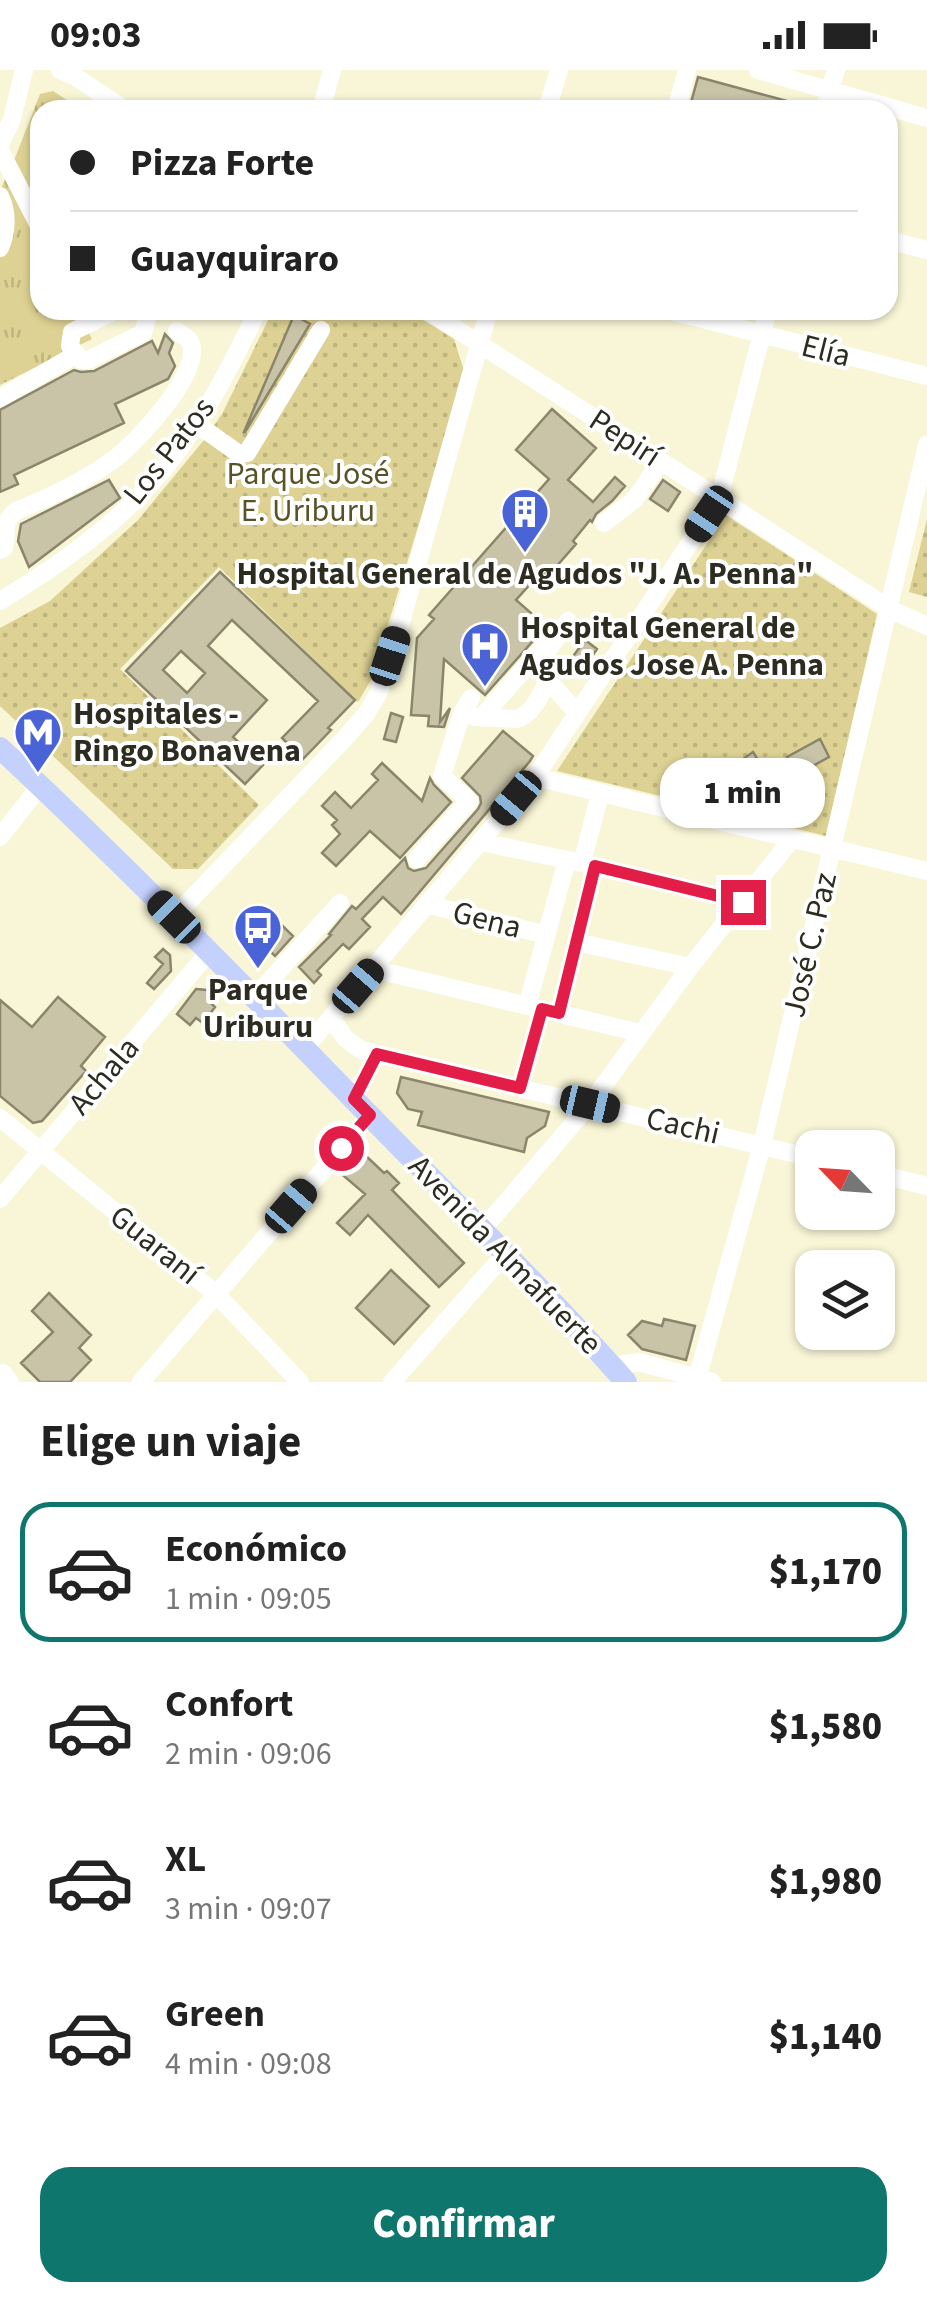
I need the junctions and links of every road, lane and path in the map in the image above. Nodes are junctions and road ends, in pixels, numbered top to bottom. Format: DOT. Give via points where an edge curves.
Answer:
graph roads {
  1 [pos="24,70"];
  2 [pos="332,70"];
  3 [pos="559,70"];
  4 [pos="687,70"];
  5 [pos="758,70"];
  6 [pos="836,70"];
  7 [pos="71,72"];
  8 [pos="830,90"];
  9 [pos="111,100"];
  10 [pos="324,100"];
  11 [pos="551,100"];
  12 [pos="679,100"];
  13 [pos="827,100"];
  14 [pos="865,100"];
  15 [pos="898,110"];
  16 [pos="927,118"];
  17 [pos="0,148"];
  18 [pos="0,196"];
  19 [pos="30,208"];
  20 [pos="898,243"];
  21 [pos="0,248"];
  22 [pos="927,250"];
  23 [pos="81,320"];
  24 [pos="144,320"];
  25 [pos="156,320"];
  26 [pos="253,320"];
  27 [pos="442,320"];
  28 [pos="486,320"];
  29 [pos="705,320"];
  30 [pos="766,320"];
  31 [pos="321,330"];
  32 [pos="762,335"];
  33 [pos="480,345"];
  34 [pos="75,355"];
  35 [pos="927,376"];
  36 [pos="0,398"];
  37 [pos="197,424"];
  38 [pos="927,446"];
  39 [pos="661,461"];
  40 [pos="719,499"];
  41 [pos="604,522"];
  42 [pos="0,550"];
  43 [pos="0,601"];
  44 [pos="890,609"];
  45 [pos="927,626"];
  46 [pos="548,681"];
  47 [pos="470,698"];
  48 [pos="581,706"];
  49 [pos="482,716"];
  50 [pos="460,720"];
  51 [pos="0,748"];
  52 [pos="534,777"];
  53 [pos="40,786"];
  54 [pos="600,794"];
  55 [pos="0,837"];
  56 [pos="792,839"];
  57 [pos="480,842"];
  58 [pos="833,848"];
  59 [pos="418,859"];
  60 [pos="581,863"];
  61 [pos="927,872"];
  62 [pos="743,902"];
  63 [pos="340,903"];
  64 [pos="428,904"];
  65 [pos="174,917"];
  66 [pos="546,935"];
  67 [pos="576,942"];
  68 [pos="209,952"];
  69 [pos="690,968"];
  70 [pos="373,969"];
  71 [pos="255,997"];
  72 [pos="543,1009"];
  73 [pos="331,1018"];
  74 [pos="640,1033"];
  75 [pos="306,1048"];
  76 [pos="377,1054"];
  77 [pos="520,1088"];
  78 [pos="590,1104"];
  79 [pos="362,1107"];
  80 [pos="0,1118"];
  81 [pos="762,1145"];
  82 [pos="41,1151"];
  83 [pos="795,1154"];
  84 [pos="895,1178"];
  85 [pos="927,1186"];
  86 [pos="0,1199"];
  87 [pos="483,1229"];
  88 [pos="506,1253"];
  89 [pos="216,1294"];
  90 [pos="619,1374"];
  91 [pos="701,1381"];
  92 [pos="141,1382"];
  93 [pos="300,1382"];
  94 [pos="392,1382"];
  1 -- 17 [label="street"];
  2 -- 10 [label="street"];
  3 -- 11 [label="street"];
  4 -- 12 [label="street"];
  5 -- 8 [label="street"];
  6 -- 8 [label="street"];
  7 -- 9 [label="street"];
  8 -- 13 [label="street"];
  8 -- 14 [label="street"];
  15 -- 16 [label="street"];
  17 -- 19 [label="street"];
  18 -- 21 [label="street" via="6,224"];
  20 -- 22 [label="street"];
  23 -- 34 [label="street" via="70,339"];
  24 -- 34 [label="street" via="138,337 88,360"];
  25 -- 42 [label="street" via="192,346 180,386 117,458 8,518"];
  26 -- 37 [label="street, Los Patos"];
  27 -- 33 [label="street, Pepirí"];
  28 -- 33 [label="street"];
  29 -- 32 [label="street, Elía"];
  30 -- 32 [label="street"];
  31 -- 37 [label="street" via="247,453"];
  32 -- 35 [label="street, Elía"];
  32 -- 40 [label="street"];
  33 -- 39 [label="street, Pepirí"];
  33 -- 65 [label="street" via="379,692 346,738"];
  34 -- 36 [label="street"];
  37 -- 43 [label="street, Los Patos" via="128,507"];
  38 -- 44 [label="street, José C. Paz"];
  39 -- 40 [label="street, Pepirí"];
  39 -- 41 [label="street" via="634,499"];
  40 -- 44 [label="street, Pepirí"];
  40 -- 48 [label="street"];
  44 -- 45 [label="street, Pepirí"];
  44 -- 58 [label="street, José C. Paz"];
  46 -- 48 [label="street"];
  46 -- 49 [label="street" via="523,717"];
  46 -- 49 [label="street" via="540,664 562,628"];
  47 -- 50 [label="street"];
  48 -- 52 [label="street"];
  49 -- 50 [label="street"];
  50 -- 59 [label="street" via="442,776 469,801"];
  51 -- 53 [label="main road, Avenida Almafuerte"];
  52 -- 54 [label="street"];
  52 -- 57 [label="street"];
  53 -- 55 [label="street"];
  53 -- 65 [label="main road, Avenida Almafuerte"];
  54 -- 56 [label="street"];
  54 -- 60 [label="street"];
  56 -- 58 [label="street"];
  56 -- 62 [label="street"];
  57 -- 60 [label="street"];
  57 -- 64 [label="street"];
  58 -- 61 [label="street"];
  58 -- 81 [label="street, José C. Paz"];
  60 -- 62 [label="street"];
  60 -- 66 [label="street"];
  60 -- 67 [label="street"];
  62 -- 69 [label="street"];
  63 -- 71 [label="street"];
  64 -- 66 [label="street, Gena"];
  64 -- 70 [label="street"];
  65 -- 68 [label="main road, Avenida Almafuerte"];
  66 -- 72 [label="street"];
  67 -- 69 [label="street"];
  67 -- 72 [label="street"];
  68 -- 71 [label="main road, Avenida Almafuerte"];
  68 -- 82 [label="street, Achala"];
  69 -- 74 [label="street"];
  70 -- 72 [label="street"];
  70 -- 73 [label="street"];
  71 -- 75 [label="main road, Avenida Almafuerte"];
  72 -- 74 [label="street"];
  72 -- 77 [label="street"];
  73 -- 75 [label="street"];
  73 -- 76 [label="street, Cachi" via="352,1044"];
  74 -- 78 [label="street"];
  75 -- 79 [label="main road, Avenida Almafuerte"];
  76 -- 77 [label="street, Cachi"];
  76 -- 79 [label="street"];
  77 -- 78 [label="street, Cachi"];
  78 -- 81 [label="street, Cachi"];
  78 -- 87 [label="street"];
  79 -- 87 [label="main road, Avenida Almafuerte"];
  79 -- 89 [label="street"];
  80 -- 82 [label="street, Guaraní"];
  81 -- 83 [label="street, Cachi"];
  81 -- 91 [label="street, José C. Paz"];
  82 -- 86 [label="street, Achala"];
  82 -- 89 [label="street, Guaraní"];
  84 -- 85 [label="street"];
  87 -- 88 [label="main road, Avenida Almafuerte"];
  88 -- 90 [label="main road, Avenida Almafuerte"];
  88 -- 94 [label="street"];
  89 -- 92 [label="street"];
  89 -- 93 [label="street, Guaraní"];
  90 -- 91 [label="street" via="638,1362"];
}
